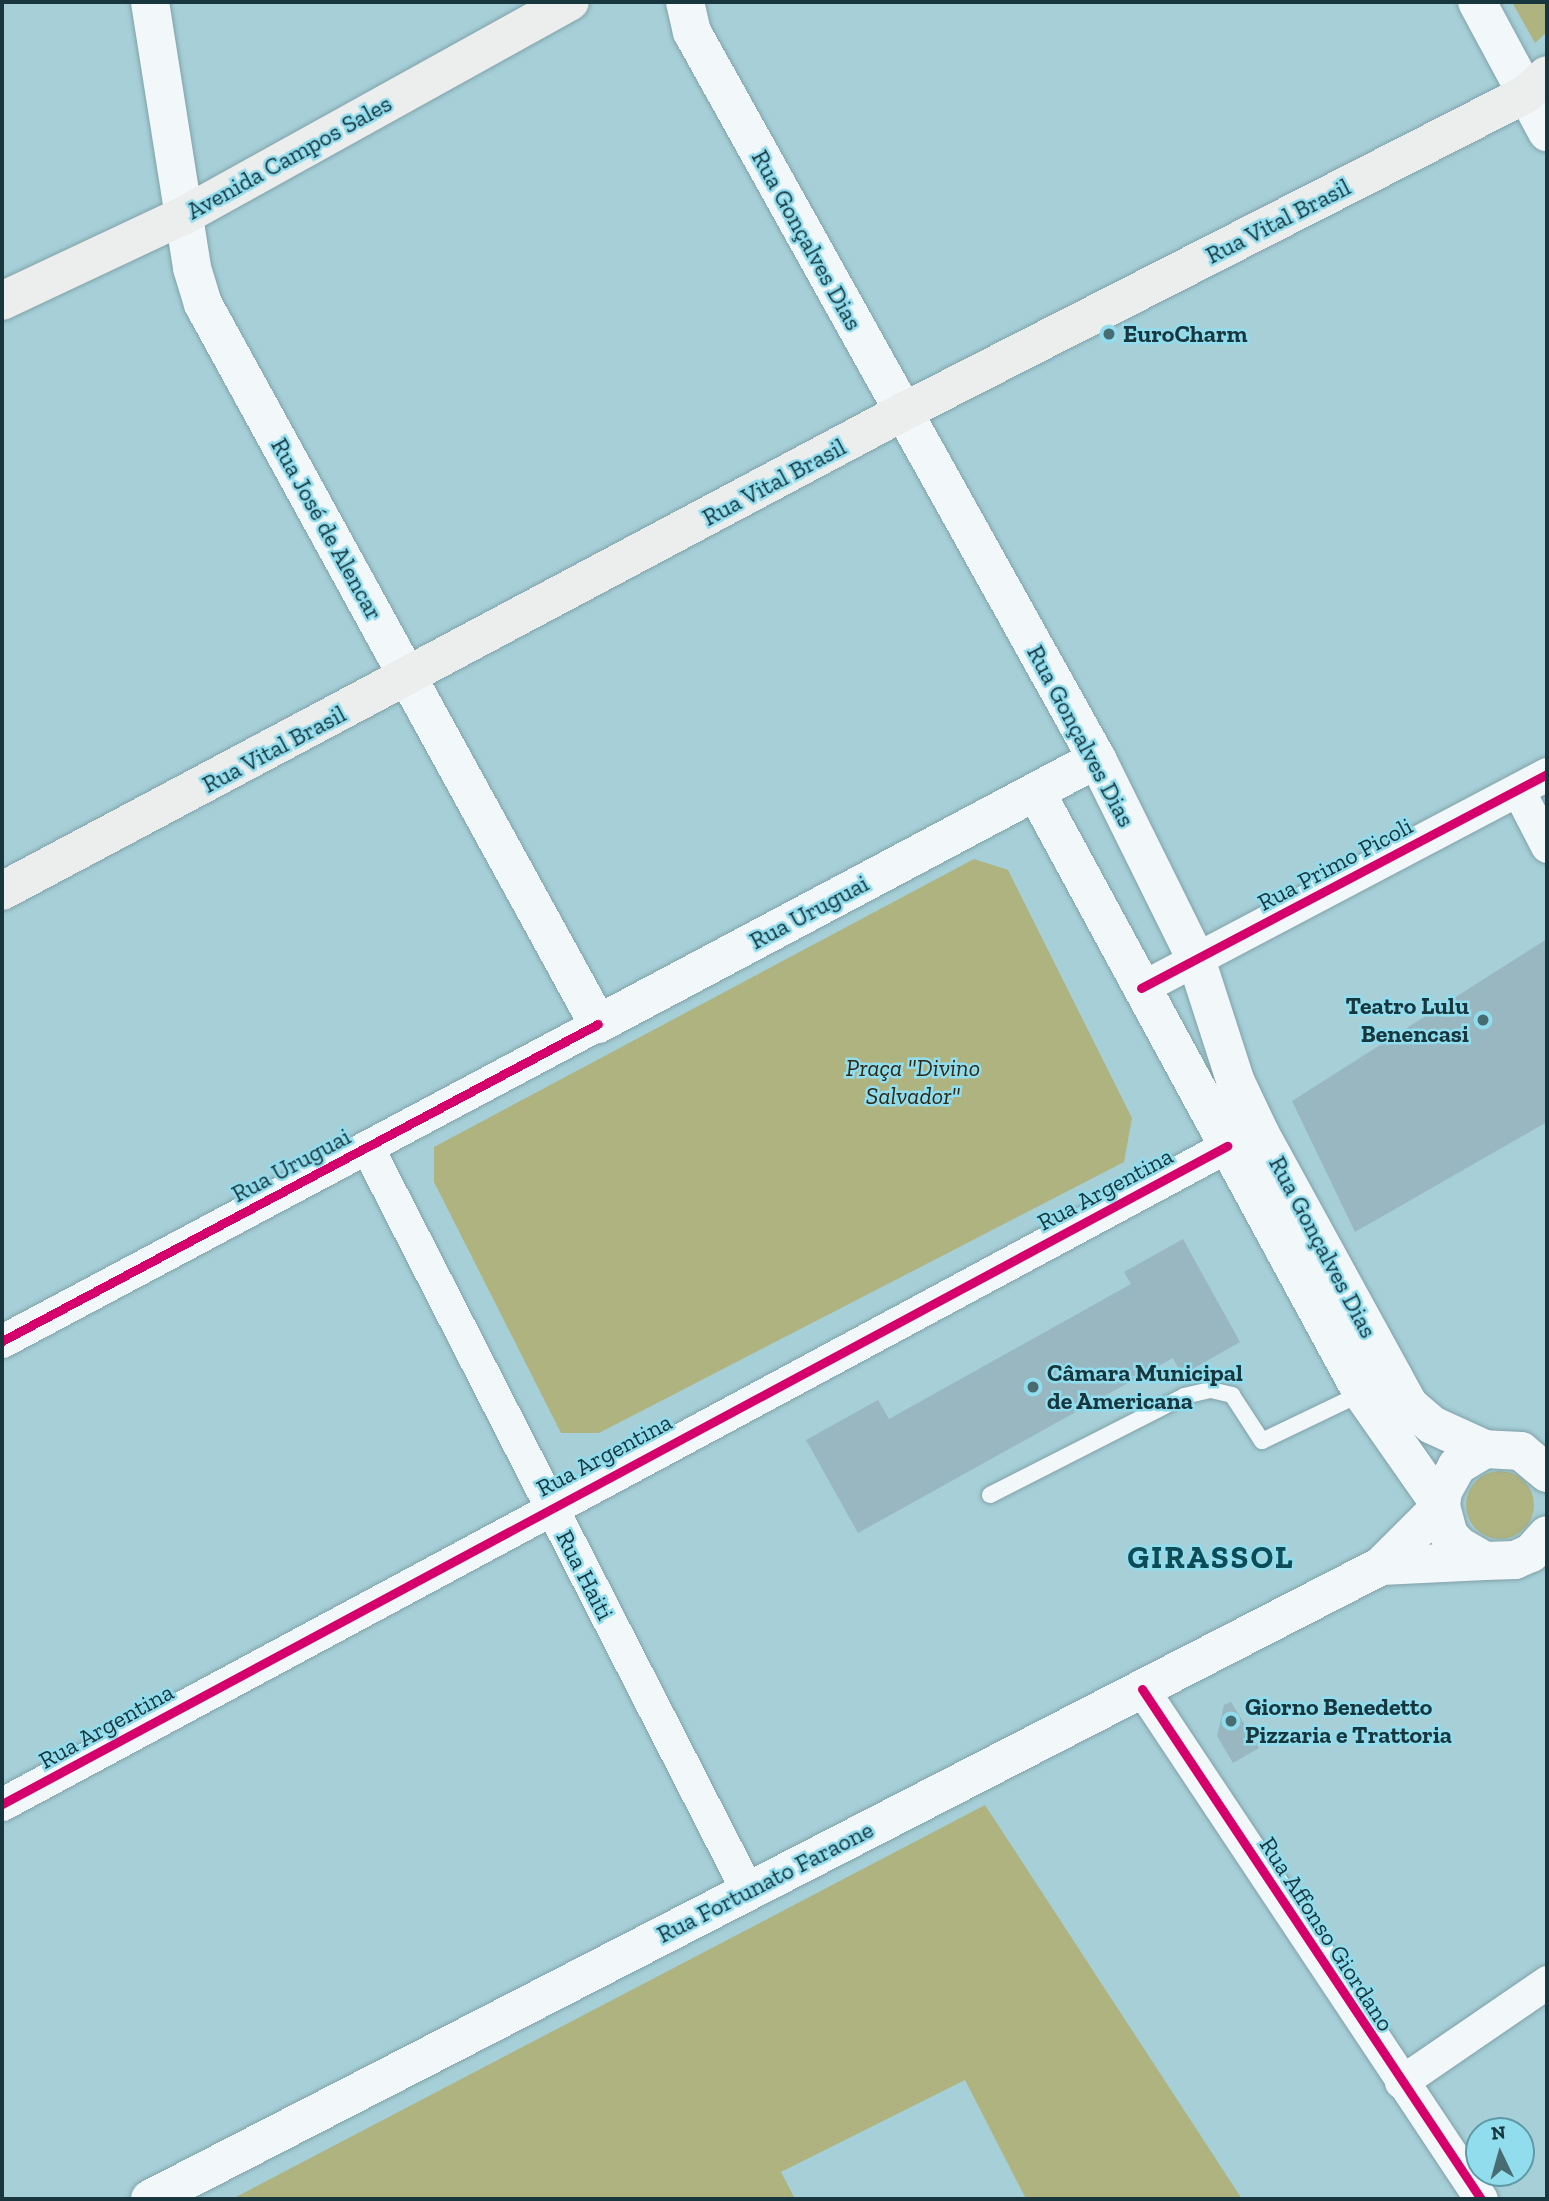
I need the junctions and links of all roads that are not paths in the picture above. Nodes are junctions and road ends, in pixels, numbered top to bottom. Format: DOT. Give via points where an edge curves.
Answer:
graph roads {
  1 [pos="150,2"];
  2 [pos="570,2"];
  3 [pos="685,2"];
  4 [pos="1476,2"];
  5 [pos="1536,85"];
  6 [pos="1547,132"];
  7 [pos="185,215"];
  8 [pos="2,301"];
  9 [pos="903,412"];
  10 [pos="410,677"];
  11 [pos="1097,759"];
  12 [pos="1547,774"];
  13 [pos="1518,790"];
  14 [pos="1036,792"];
  15 [pos="1547,846"];
  16 [pos="2,891"];
  17 [pos="1196,959"];
  18 [pos="1142,988"];
  19 [pos="598,1024"];
  20 [pos="1227,1146"];
  21 [pos="367,1147"];
  22 [pos="2,1341"];
  23 [pos="1362,1393"];
  24 [pos="1547,1442"];
  25 [pos="1494,1448"];
  26 [pos="1547,1473"];
  27 [pos="990,1495"];
  28 [pos="550,1506"];
  29 [pos="1441,1506"];
  30 [pos="1542,1555"];
  31 [pos="1485,1560"];
  32 [pos="1381,1566"];
  33 [pos="1142,1689"];
  34 [pos="2,1804"];
  35 [pos="747,1890"];
  36 [pos="1547,1982"];
  37 [pos="1401,2082"];
  38 [pos="150,2199"];
  39 [pos="1481,2199"];
  1 -- 7 [label="main road, Rua José de Alencar"];
  2 -- 7 [label="main road, Avenida Campos Sales"];
  3 -- 9 [label="main road, Rua Gonçalves Dias" via="692,33"];
  4 -- 5 [label="main road"];
  5 -- 6 [label="main road"];
  5 -- 9 [label="main road, Rua Vital Brasil"];
  7 -- 8 [label="main road, Avenida Campos Sales"];
  7 -- 10 [label="main road, Rua José de Alencar" via="192,268 203,304"];
  9 -- 10 [label="main road, Rua Vital Brasil"];
  9 -- 11 [label="main road, Rua Gonçalves Dias"];
  10 -- 16 [label="main road, Rua Vital Brasil"];
  10 -- 19 [label="main road, Rua José de Alencar"];
  11 -- 14 [label="main road, Rua Uruguai"];
  11 -- 17 [label="main road, Rua Gonçalves Dias"];
  12 -- 13 [label="street, Rua Primo Picoli"];
  13 -- 15 [label="street"];
  13 -- 17 [label="street, Rua Primo Picoli"];
  14 -- 18 [label="main road, Rua Gonçalves Dias"];
  14 -- 19 [label="main road, Rua Uruguai"];
  17 -- 18 [label="street, Rua Primo Picoli"];
  17 -- 25 [label="main road, Rua Gonçalves Dias" via="1245,1101 1409,1405 1432,1425"];
  18 -- 20 [label="main road, Rua Gonçalves Dias"];
  19 -- 21 [label="street, Rua Uruguai"];
  20 -- 23 [label="main road, Rua Gonçalves Dias"];
  20 -- 28 [label="street, Rua Argentina"];
  21 -- 22 [label="street, Rua Uruguai"];
  21 -- 28 [label="street, Rua Haiti"];
  23 -- 27 [label="lane" via="1262,1441 1232,1395 1212,1390 1184,1396"];
  23 -- 29 [label="main road, Rua Gonçalves Dias"];
  24 -- 25 [label="main road"];
  25 -- 26 [label="main road, Rua Gonçalves Dias" via="1528,1456"];
  25 -- 29 [label="main road" via="1457,1466 1446,1484"];
  28 -- 34 [label="street, Rua Argentina"];
  28 -- 35 [label="street, Rua Haiti"];
  29 -- 31 [label="main road, Rua Gonçalves Dias" via="1450,1535"];
  29 -- 32 [label="main road, Rua Fortunato Faraone"];
  30 -- 31 [label="main road, Rua Fortunato Faraone"];
  31 -- 32 [label="main road, Rua Fortunato Faraone"];
  32 -- 33 [label="main road, Rua Fortunato Faraone"];
  33 -- 35 [label="main road, Rua Fortunato Faraone"];
  33 -- 37 [label="street, Rua Affonso Giordano"];
  35 -- 38 [label="main road, Rua Fortunato Faraone"];
  36 -- 37 [label="street"];
  37 -- 39 [label="street, Rua Affonso Giordano"];
}
